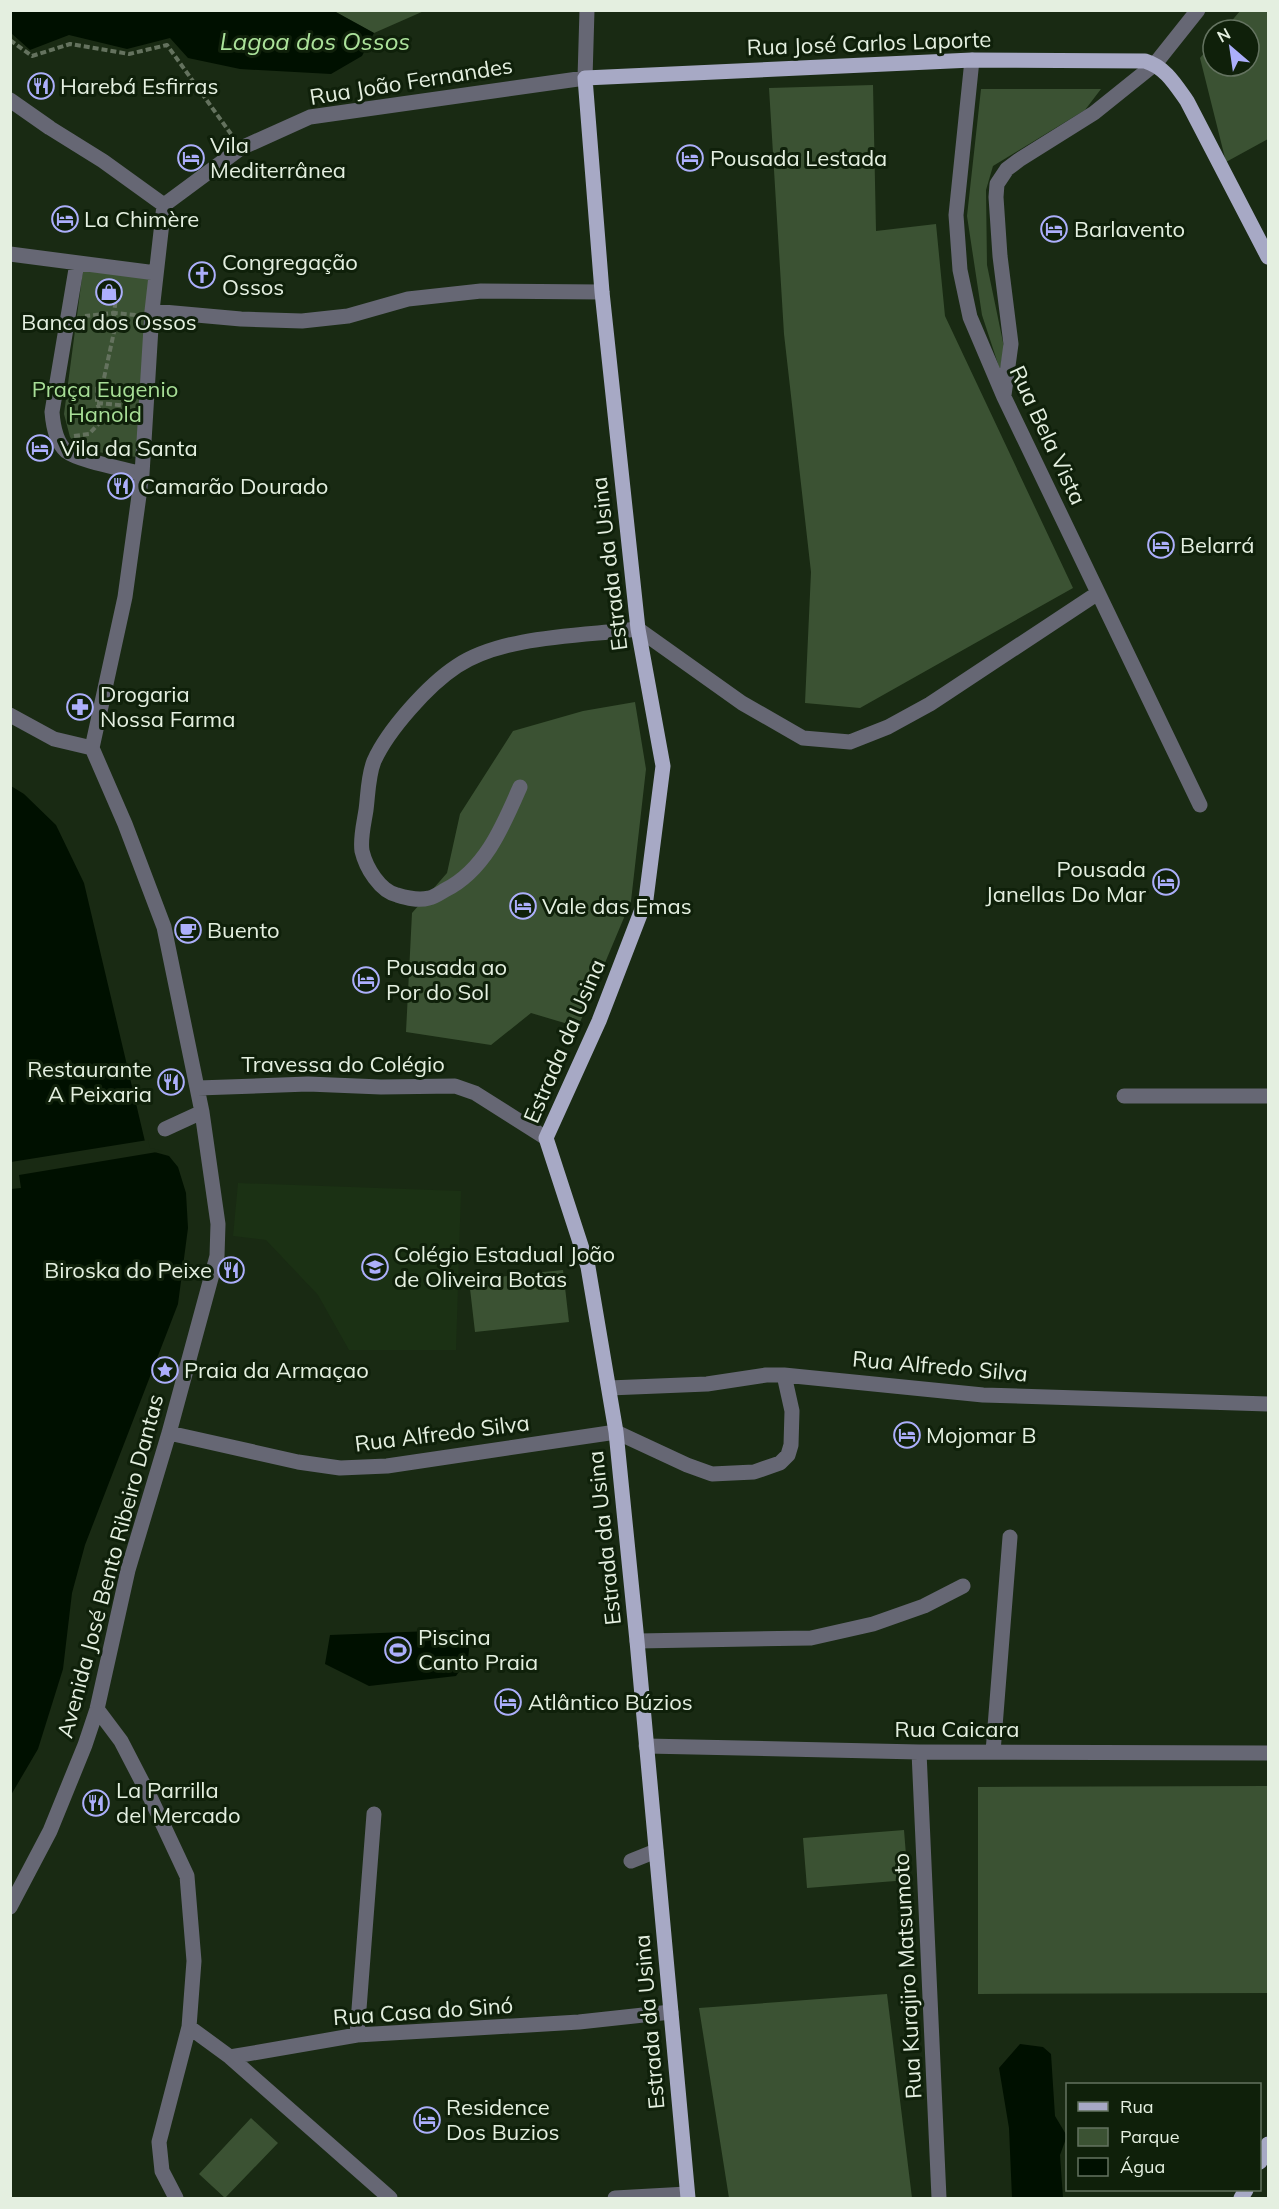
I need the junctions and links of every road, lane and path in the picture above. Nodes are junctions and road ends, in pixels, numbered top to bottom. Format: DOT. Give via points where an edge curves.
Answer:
graph roads {
  1 [pos="587,10"];
  2 [pos="1198,10"];
  3 [pos="10,40"];
  4 [pos="972,60"];
  5 [pos="1155,64"];
  6 [pos="585,78"];
  7 [pos="10,100"];
  8 [pos="241,148"];
  9 [pos="164,205"];
  10 [pos="10,254"];
  11 [pos="1269,257"];
  12 [pos="77,263"];
  13 [pos="121,270"];
  14 [pos="156,273"];
  15 [pos="602,292"];
  16 [pos="152,312"];
  17 [pos="114,313"];
  18 [pos="68,317"];
  19 [pos="1004,397"];
  20 [pos="98,403"];
  21 [pos="147,406"];
  22 [pos="61,444"];
  23 [pos="142,474"];
  24 [pos="1098,593"];
  25 [pos="638,629"];
  26 [pos="10,715"];
  27 [pos="92,748"];
  28 [pos="520,787"];
  29 [pos="1200,805"];
  30 [pos="198,1088"];
  31 [pos="1124,1096"];
  32 [pos="1269,1096"];
  33 [pos="202,1112"];
  34 [pos="165,1129"];
  35 [pos="546,1138"];
  36 [pos="784,1375"];
  37 [pos="609,1388"];
  38 [pos="1269,1404"];
  39 [pos="616,1432"];
  40 [pos="169,1433"];
  41 [pos="1010,1537"];
  42 [pos="963,1586"];
  43 [pos="637,1641"];
  44 [pos="98,1708"];
  45 [pos="646,1746"];
  46 [pos="919,1752"];
  47 [pos="993,1752"];
  48 [pos="1269,1753"];
  49 [pos="374,1814"];
  50 [pos="656,1851"];
  51 [pos="631,1861"];
  52 [pos="10,1908"];
  53 [pos="671,2012"];
  54 [pos="189,2027"];
  55 [pos="357,2035"];
  56 [pos="230,2057"];
  57 [pos="1269,2144"];
  58 [pos="1261,2160"];
  59 [pos="687,2196"];
  60 [pos="176,2199"];
  61 [pos="390,2199"];
  62 [pos="615,2199"];
  63 [pos="939,2199"];
  1 -- 6 [label="street"];
  2 -- 5 [label="street"];
  3 -- 8 [label="path" via="32,56 70,44 129,54 167,45"];
  4 -- 5 [label="main road, Rua José Carlos Laporte" via="1132,60"];
  4 -- 6 [label="main road, Rua José Carlos Laporte"];
  4 -- 19 [label="street, Rua Bela Vista" via="956,215 960,270 970,317"];
  5 -- 11 [label="main road" via="1187,100"];
  5 -- 19 [label="street" via="1094,113 1007,169 997,184 1000,256 1011,344"];
  6 -- 8 [label="street, Rua João Fernandes" via="310,117"];
  6 -- 15 [label="main road, Estrada da Usina"];
  7 -- 9 [label="street"];
  8 -- 9 [label="street, Rua João Fernandes"];
  9 -- 14 [label="street"];
  10 -- 12 [label="street"];
  12 -- 13 [label="street"];
  12 -- 18 [label="street"];
  13 -- 14 [label="street"];
  13 -- 17 [label="path"];
  14 -- 16 [label="street"];
  15 -- 16 [label="street" via="471,292 408,299 348,316 302,321"];
  15 -- 25 [label="main road, Estrada da Usina"];
  16 -- 21 [label="street"];
  17 -- 18 [label="path"];
  17 -- 20 [label="path" via="104,378 97,384"];
  18 -- 22 [label="street" via="52,412"];
  19 -- 24 [label="street, Rua Bela Vista"];
  20 -- 21 [label="path"];
  20 -- 22 [label="path" via="103,419 89,434 70,437"];
  21 -- 23 [label="street"];
  22 -- 23 [label="street" via="74,456"];
  23 -- 27 [label="street" via="125,597"];
  24 -- 25 [label="street" via="930,704 850,742 803,738 742,703"];
  24 -- 29 [label="street, Rua Bela Vista"];
  25 -- 28 [label="street" via="534,640 487,652 457,666 434,686 389,735 374,763 362,833 362,851 370,870 378,883 393,894 411,899 429,898 458,884 480,864"];
  25 -- 35 [label="main road, Estrada da Usina" via="663,766 646,899 599,1022"];
  26 -- 27 [label="street" via="54,739"];
  27 -- 30 [label="street, Avenida José Bento Ribeiro Dantas" via="164,927"];
  30 -- 33 [label="street, Avenida José Bento Ribeiro Dantas"];
  30 -- 35 [label="street, Travessa do Colégio" via="308,1084 455,1086 475,1093"];
  31 -- 32 [label="street"];
  33 -- 34 [label="street"];
  33 -- 40 [label="street, Avenida José Bento Ribeiro Dantas" via="218,1224 217,1256"];
  35 -- 37 [label="main road, Estrada da Usina" via="588,1267"];
  36 -- 37 [label="street, Rua Alfredo Silva" via="707,1384"];
  36 -- 38 [label="street, Rua Alfredo Silva" via="983,1395"];
  36 -- 39 [label="street" via="792,1411 791,1445 788,1455 773,1466 754,1472 711,1474"];
  37 -- 39 [label="main road, Estrada da Usina"];
  39 -- 40 [label="street, Rua Alfredo Silva" via="387,1466 340,1468"];
  39 -- 43 [label="main road, Estrada da Usina"];
  40 -- 44 [label="street, Avenida José Bento Ribeiro Dantas" via="128,1570"];
  41 -- 47 [label="street"];
  42 -- 43 [label="street" via="924,1606 873,1624 811,1638"];
  43 -- 45 [label="main road, Estrada da Usina"];
  44 -- 52 [label="street, Avenida José Bento Ribeiro Dantas" via="50,1831"];
  44 -- 54 [label="street" via="121,1742 187,1876 194,1961"];
  45 -- 46 [label="street, Rua Caicara"];
  45 -- 50 [label="main road, Estrada da Usina"];
  46 -- 47 [label="street, Rua Caicara"];
  46 -- 63 [label="street, Rua Kurajiro Matsumoto"];
  47 -- 48 [label="street, Rua Caicara"];
  49 -- 55 [label="street"];
  50 -- 51 [label="street"];
  50 -- 53 [label="main road, Estrada da Usina"];
  53 -- 55 [label="street, Rua Casa do Sinó" via="579,2022"];
  53 -- 59 [label="main road, Estrada da Usina"];
  54 -- 56 [label="street"];
  54 -- 60 [label="street" via="159,2142 162,2171"];
  55 -- 56 [label="street, Rua Casa do Sinó"];
  56 -- 61 [label="street"];
  57 -- 58 [label="main road"];
  59 -- 62 [label="street"];
}
